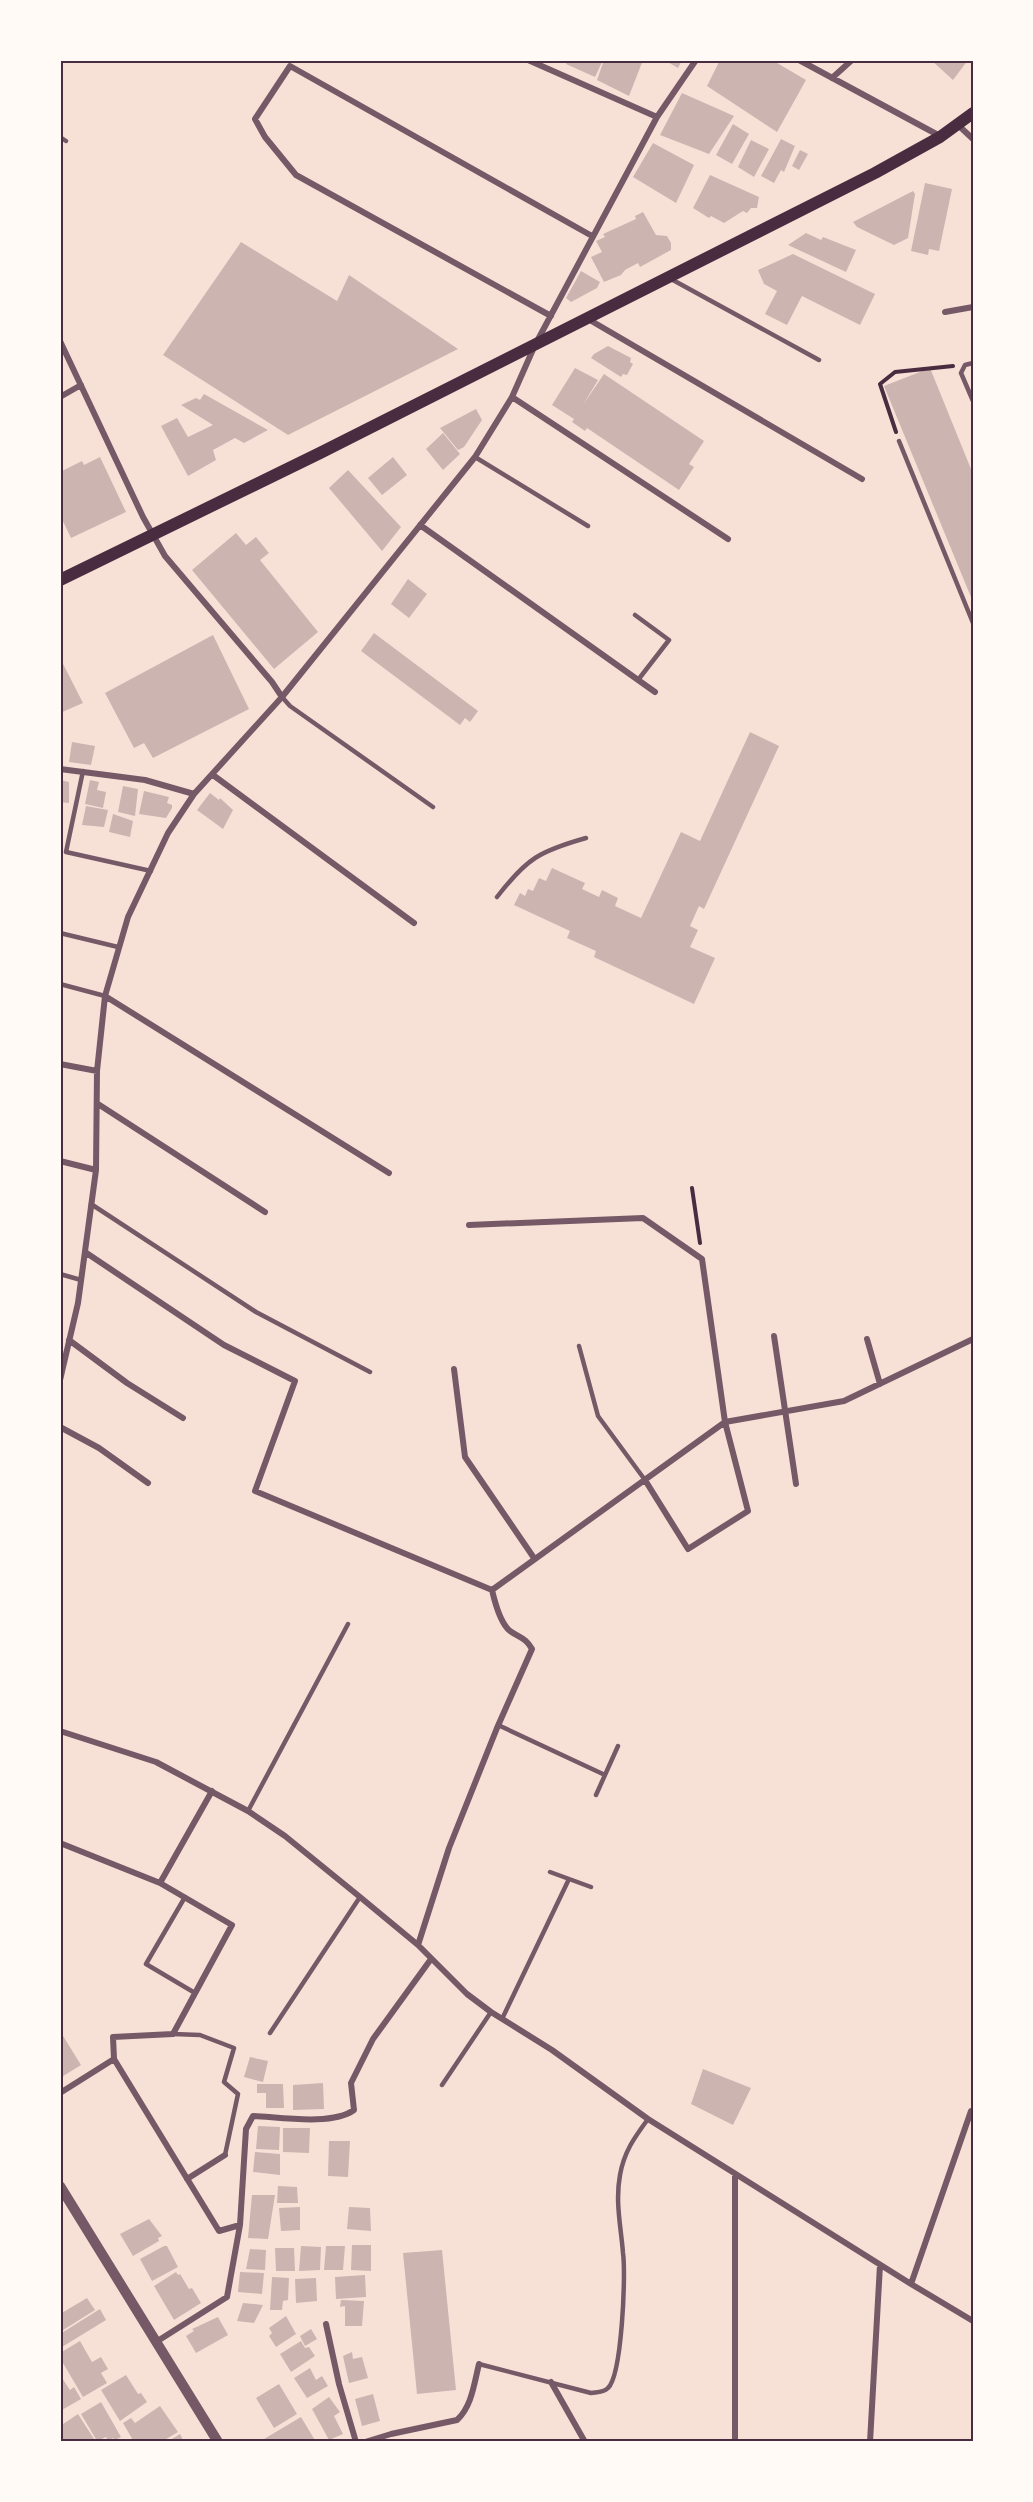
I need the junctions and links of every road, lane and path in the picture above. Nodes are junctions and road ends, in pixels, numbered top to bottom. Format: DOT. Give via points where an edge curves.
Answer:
graph roads {
  1 [pos="528,60"];
  2 [pos="696,60"];
  3 [pos="799,60"];
  4 [pos="852,60"];
  5 [pos="832,78"];
  6 [pos="973,113"];
  7 [pos="657,117"];
  8 [pos="958,125"];
  9 [pos="60,137"];
  10 [pos="940,137"];
  11 [pos="973,140"];
  12 [pos="66,141"];
  13 [pos="592,236"];
  14 [pos="666,276"];
  15 [pos="973,307"];
  16 [pos="945,312"];
  17 [pos="551,316"];
  18 [pos="588,318"];
  19 [pos="60,340"];
  20 [pos="536,345"];
  21 [pos="819,360"];
  22 [pos="973,363"];
  23 [pos="965,365"];
  24 [pos="81,386"];
  25 [pos="60,397"];
  26 [pos="512,397"];
  27 [pos="973,401"];
  28 [pos="899,441"];
  29 [pos="475,457"];
  30 [pos="862,479"];
  31 [pos="420,525"];
  32 [pos="588,526"];
  33 [pos="153,534"];
  34 [pos="728,539"];
  35 [pos="60,580"];
  36 [pos="635,615"];
  37 [pos="973,623"];
  38 [pos="638,680"];
  39 [pos="655,692"];
  40 [pos="282,697"];
  41 [pos="60,768"];
  42 [pos="83,771"];
  43 [pos="213,774"];
  44 [pos="194,794"];
  45 [pos="433,807"];
  46 [pos="586,838"];
  47 [pos="151,871"];
  48 [pos="497,897"];
  49 [pos="414,923"];
  50 [pos="60,933"];
  51 [pos="118,947"];
  52 [pos="60,984"];
  53 [pos="105,996"];
  54 [pos="60,1064"];
  55 [pos="97,1071"];
  56 [pos="98,1104"];
  57 [pos="60,1161"];
  58 [pos="96,1170"];
  59 [pos="389,1173"];
  60 [pos="692,1188"];
  61 [pos="91,1204"];
  62 [pos="265,1212"];
  63 [pos="469,1225"];
  64 [pos="84,1252"];
  65 [pos="702,1259"];
  66 [pos="60,1274"];
  67 [pos="81,1280"];
  68 [pos="774,1336"];
  69 [pos="867,1339"];
  70 [pos="69,1340"];
  71 [pos="973,1340"];
  72 [pos="579,1346"];
  73 [pos="63,1356"];
  74 [pos="454,1369"];
  75 [pos="370,1372"];
  76 [pos="60,1380"];
  77 [pos="880,1384"];
  78 [pos="787,1411"];
  79 [pos="183,1418"];
  80 [pos="725,1422"];
  81 [pos="60,1427"];
  82 [pos="645,1480"];
  83 [pos="148,1483"];
  84 [pos="796,1484"];
  85 [pos="534,1558"];
  86 [pos="492,1590"];
  87 [pos="348,1624"];
  88 [pos="498,1725"];
  89 [pos="60,1731"];
  90 [pos="618,1746"];
  91 [pos="605,1775"];
  92 [pos="212,1791"];
  93 [pos="596,1795"];
  94 [pos="248,1811"];
  95 [pos="60,1843"];
  96 [pos="550,1872"];
  97 [pos="569,1879"];
  98 [pos="160,1882"];
  99 [pos="591,1887"];
  100 [pos="185,1897"];
  101 [pos="360,1897"];
  102 [pos="418,1945"];
  103 [pos="431,1959"];
  104 [pos="195,1994"];
  105 [pos="491,2012"];
  106 [pos="502,2019"];
  107 [pos="270,2033"];
  108 [pos="173,2034"];
  109 [pos="114,2059"];
  110 [pos="442,2085"];
  111 [pos="60,2093"];
  112 [pos="973,2111"];
  113 [pos="648,2119"];
  114 [pos="225,2155"];
  115 [pos="735,2174"];
  116 [pos="187,2179"];
  117 [pos="60,2186"];
  118 [pos="240,2225"];
  119 [pos="880,2265"];
  120 [pos="911,2284"];
  121 [pos="973,2321"];
  122 [pos="326,2324"];
  123 [pos="156,2342"];
  124 [pos="479,2364"];
  125 [pos="551,2382"];
  126 [pos="218,2442"];
  127 [pos="356,2442"];
  128 [pos="365,2442"];
  129 [pos="585,2442"];
  130 [pos="735,2442"];
  131 [pos="870,2442"];
  1 -- 7 [label="street"];
  2 -- 7 [label="street"];
  3 -- 5 [label="street"];
  4 -- 5 [label="street"];
  5 -- 10 [label="street"];
  6 -- 8 [label="main road"];
  7 -- 13 [label="street"];
  8 -- 10 [label="main road"];
  8 -- 11 [label="street"];
  9 -- 12 [label="lane"];
  10 -- 14 [label="main road"];
  13 -- 17 [label="street"];
  13 -- 17 [label="street" via="290,66 255,119 296,175"];
  14 -- 18 [label="main road"];
  14 -- 21 [label="lane"];
  15 -- 16 [label="street"];
  17 -- 20 [label="street"];
  18 -- 20 [label="main road"];
  18 -- 30 [label="street"];
  19 -- 24 [label="street"];
  20 -- 26 [label="street"];
  20 -- 33 [label="main road"];
  22 -- 23 [label="lane"];
  23 -- 27 [label="lane" via="961,373"];
  23 -- 28 [label="path" via="895,372 880,384"];
  24 -- 25 [label="street"];
  24 -- 33 [label="street"];
  26 -- 29 [label="street"];
  26 -- 34 [label="street"];
  28 -- 37 [label="lane"];
  29 -- 31 [label="street"];
  29 -- 32 [label="lane"];
  31 -- 38 [label="street"];
  31 -- 40 [label="street"];
  33 -- 35 [label="main road"];
  33 -- 40 [label="street" via="165,556"];
  36 -- 38 [label="lane" via="669,640"];
  38 -- 39 [label="street"];
  40 -- 43 [label="street"];
  40 -- 45 [label="lane"];
  41 -- 42 [label="street"];
  42 -- 44 [label="street" via="145,780"];
  42 -- 47 [label="lane" via="66,852"];
  43 -- 44 [label="street"];
  43 -- 49 [label="street"];
  44 -- 47 [label="street" via="168,833"];
  46 -- 48 [label="lane" via="551,847 534,857 515,873"];
  47 -- 51 [label="street"];
  50 -- 51 [label="lane"];
  51 -- 53 [label="street"];
  52 -- 53 [label="lane"];
  53 -- 55 [label="street"];
  53 -- 59 [label="street"];
  54 -- 55 [label="street"];
  55 -- 56 [label="street"];
  56 -- 58 [label="street"];
  56 -- 62 [label="street"];
  57 -- 58 [label="street"];
  58 -- 61 [label="street"];
  60 -- 65 [label="path"];
  61 -- 64 [label="street"];
  61 -- 75 [label="lane" via="256,1312"];
  63 -- 65 [label="street" via="643,1218"];
  64 -- 67 [label="street"];
  64 -- 86 [label="street" via="224,1345 295,1381 255,1491"];
  65 -- 80 [label="street"];
  66 -- 67 [label="lane"];
  67 -- 70 [label="street"];
  68 -- 78 [label="street"];
  69 -- 77 [label="street"];
  70 -- 73 [label="street"];
  70 -- 79 [label="street"];
  71 -- 77 [label="street"];
  72 -- 82 [label="lane" via="598,1416"];
  73 -- 76 [label="street"];
  74 -- 85 [label="street" via="465,1457"];
  77 -- 78 [label="street" via="844,1401"];
  78 -- 80 [label="street"];
  78 -- 84 [label="street"];
  80 -- 82 [label="street"];
  80 -- 82 [label="street" via="748,1511 688,1549"];
  81 -- 83 [label="street" via="99,1448"];
  82 -- 85 [label="street"];
  85 -- 86 [label="street"];
  86 -- 88 [label="street" via="495,1605 509,1630 526,1639 532,1649"];
  87 -- 94 [label="lane"];
  88 -- 91 [label="lane"];
  88 -- 102 [label="street" via="449,1848"];
  89 -- 92 [label="street" via="156,1762"];
  90 -- 91 [label="lane"];
  91 -- 93 [label="lane"];
  92 -- 94 [label="street"];
  92 -- 98 [label="street"];
  94 -- 101 [label="street"];
  95 -- 98 [label="street"];
  96 -- 97 [label="lane"];
  97 -- 99 [label="lane"];
  97 -- 106 [label="lane"];
  98 -- 100 [label="street"];
  100 -- 104 [label="street" via="232,1925"];
  100 -- 104 [label="lane" via="146,1964"];
  101 -- 102 [label="street"];
  101 -- 107 [label="lane"];
  102 -- 103 [label="street"];
  103 -- 105 [label="street"];
  103 -- 118 [label="street" via="373,2039 351,2083 354,2110 347,2115 319,2119 253,2116 246,2129"];
  104 -- 108 [label="street"];
  105 -- 106 [label="street"];
  105 -- 110 [label="lane"];
  106 -- 113 [label="street"];
  108 -- 109 [label="street" via="113,2037"];
  108 -- 114 [label="lane" via="200,2035 234,2048 224,2082 238,2094"];
  109 -- 111 [label="street"];
  109 -- 116 [label="street"];
  112 -- 120 [label="street"];
  113 -- 115 [label="street"];
  113 -- 125 [label="lane" via="625,2152 617,2196 624,2254 621,2326 613,2377 609,2387 591,2393"];
  114 -- 116 [label="street"];
  115 -- 119 [label="street"];
  115 -- 130 [label="street"];
  116 -- 118 [label="street" via="219,2231"];
  117 -- 123 [label="street"];
  118 -- 123 [label="street" via="227,2297"];
  119 -- 120 [label="street"];
  119 -- 131 [label="street"];
  120 -- 121 [label="street"];
  122 -- 127 [label="street"];
  123 -- 126 [label="street"];
  124 -- 125 [label="lane"];
  124 -- 128 [label="street" via="469,2402 457,2420"];
  125 -- 129 [label="street"];
}
